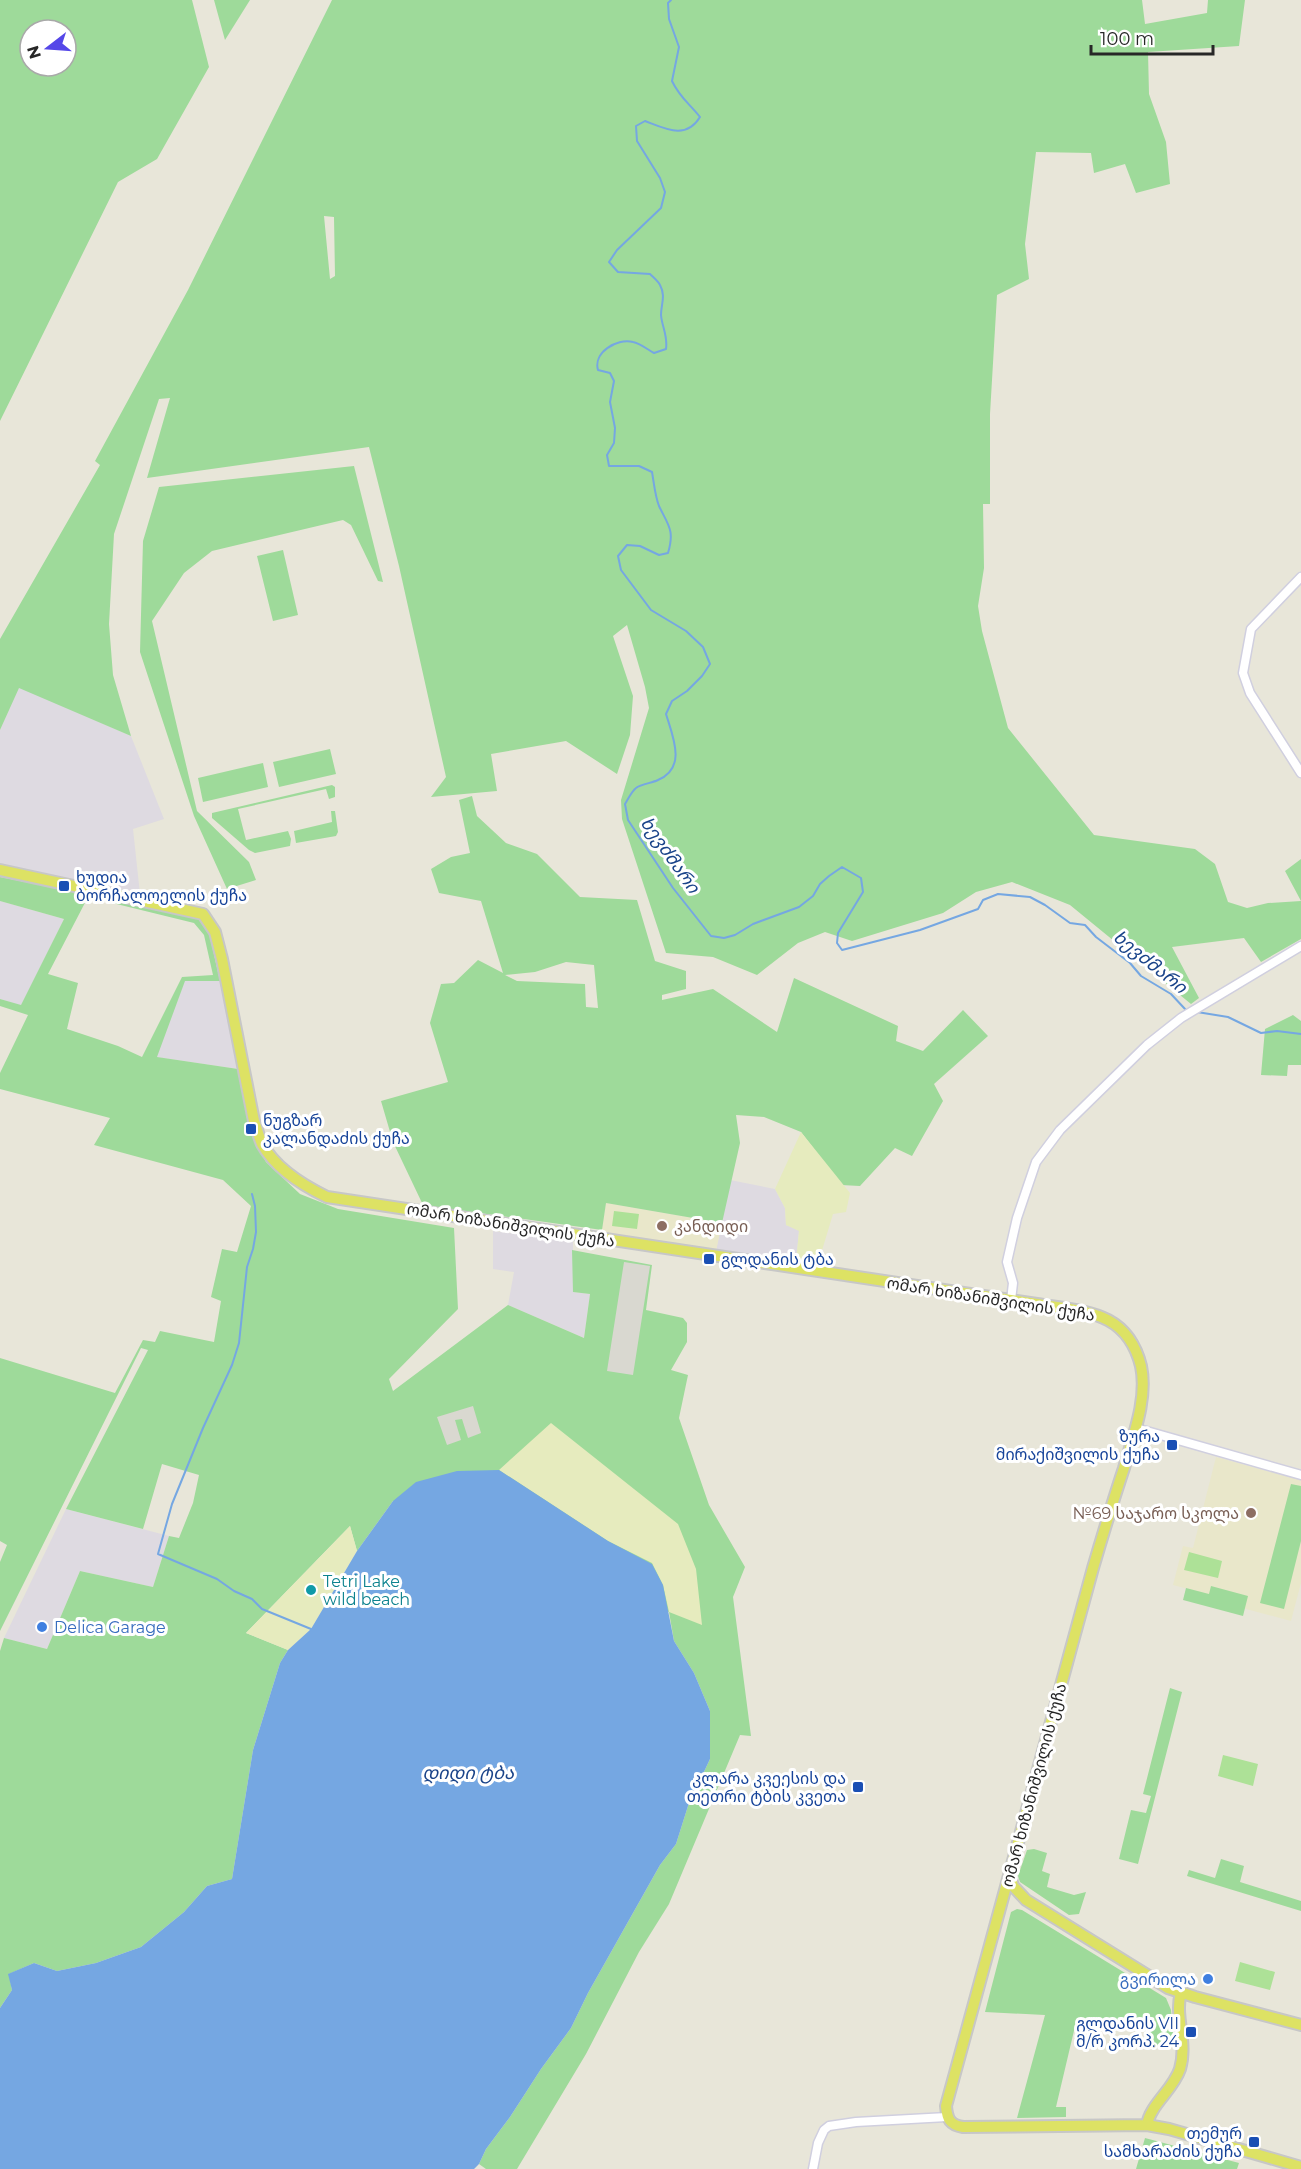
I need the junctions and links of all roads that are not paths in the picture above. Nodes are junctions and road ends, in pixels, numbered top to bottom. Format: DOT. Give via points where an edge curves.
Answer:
graph roads {
  1 [pos="1301,577"];
  2 [pos="1301,773"];
  3 [pos="0,870"];
  4 [pos="1301,946"];
  5 [pos="1011,1300"];
  6 [pos="1136,1428"];
  7 [pos="1301,1475"];
  8 [pos="1010,1875"];
  9 [pos="1026,1900"];
  10 [pos="999,1912"];
  11 [pos="1181,1993"];
  12 [pos="1301,2025"];
  13 [pos="947,2117"];
  14 [pos="1147,2125"];
  15 [pos="1301,2167"];
  16 [pos="813,2169"];
  1 -- 2 [label="street" via="1251,629 1243,673 1250,693"];
  3 -- 5 [label="main road, ომარ ხიზანიშვილის ქუჩა" via="203,914 215,932 222,959 262,1144 301,1184 327,1197"];
  4 -- 5 [label="street" via="1181,1018 1147,1045 1060,1130 1036,1162 1014,1228 1006,1262 1012,1283"];
  5 -- 6 [label="main road, ომარ ხიზანიშვილის ქუჩა" via="1089,1313 1113,1321 1125,1333 1135,1350 1144,1384"];
  6 -- 7 [label="street"];
  6 -- 8 [label="main road, ომარ ხიზანიშვილის ქუჩა" via="1094,1564"];
  8 -- 9 [label="main road" via="1013,1886"];
  8 -- 10 [label="main road, ომარ ხიზანიშვილის ქუჩა"];
  9 -- 10 [label="main road" via="1009,1901"];
  9 -- 11 [label="main road" via="1158,1984"];
  10 -- 13 [label="main road, ომარ ხიზანიშვილის ქუჩა" via="946,2106"];
  11 -- 12 [label="main road"];
  11 -- 14 [label="main road" via="1181,2067"];
  13 -- 14 [label="main road" via="954,2125 963,2127"];
  13 -- 16 [label="street" via="830,2126 818,2142"];
  14 -- 15 [label="main road"];
}
